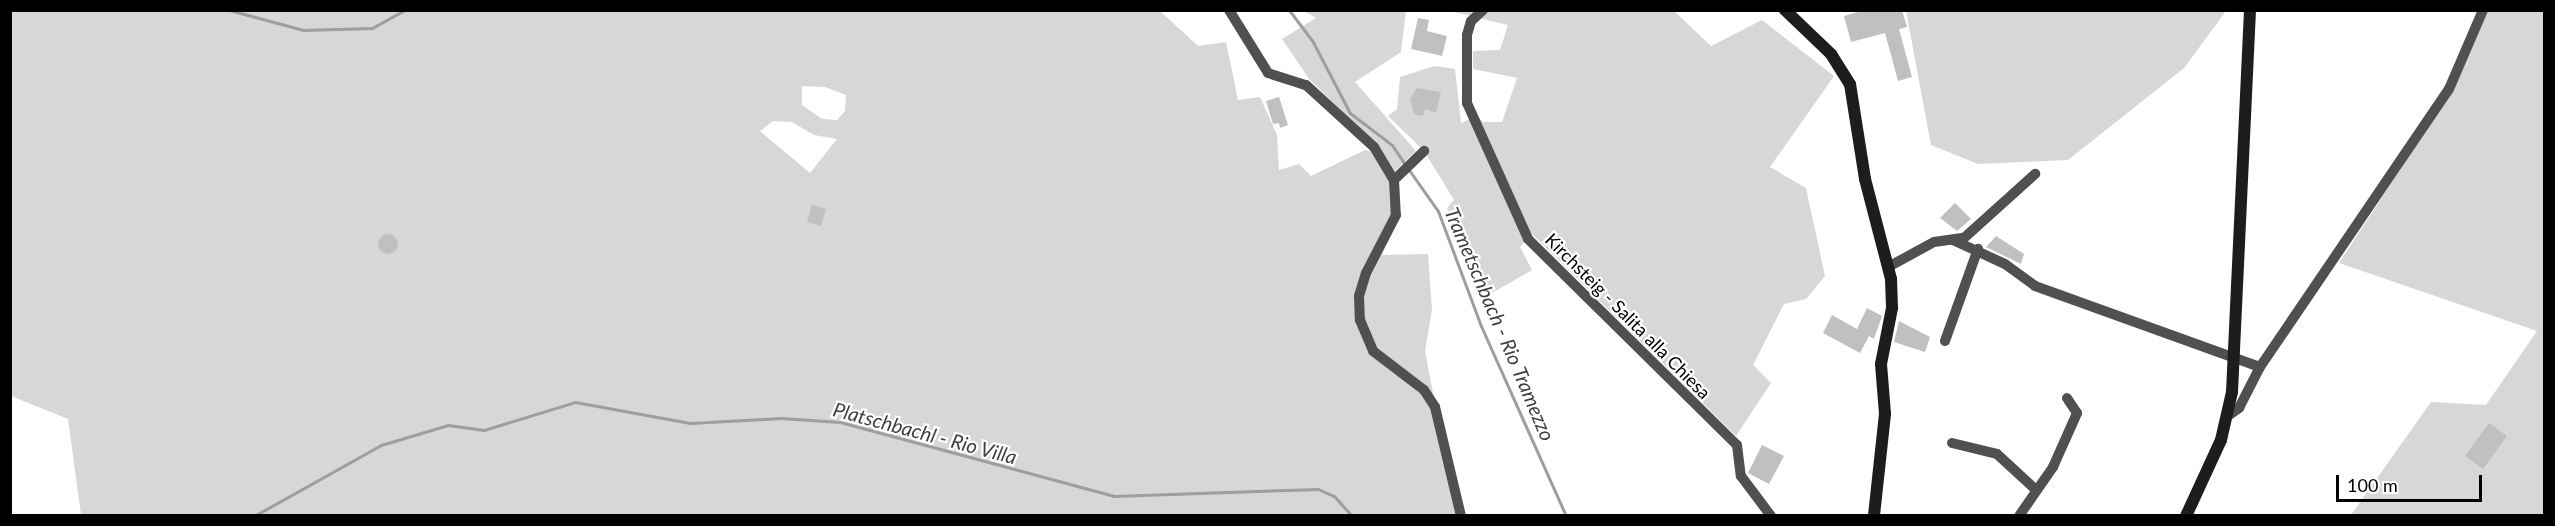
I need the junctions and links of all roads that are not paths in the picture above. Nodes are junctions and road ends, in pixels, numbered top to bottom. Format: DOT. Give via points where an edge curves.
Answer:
graph roads {
  1 [pos="1229,10"];
  2 [pos="1483,10"];
  3 [pos="1785,10"];
  4 [pos="2250,10"];
  5 [pos="2483,10"];
  6 [pos="1420,154"];
  7 [pos="2035,174"];
  8 [pos="1397,177"];
  9 [pos="1953,240"];
  10 [pos="1978,249"];
  11 [pos="1888,267"];
  12 [pos="1945,341"];
  13 [pos="2235,356"];
  14 [pos="2260,367"];
  15 [pos="2067,398"];
  16 [pos="2228,416"];
  17 [pos="1952,443"];
  18 [pos="2036,490"];
  19 [pos="1461,516"];
  20 [pos="1772,516"];
  21 [pos="1874,516"];
  22 [pos="2019,516"];
  23 [pos="2186,516"];
  1 -- 8 [label="street" via="1268,73 1306,84 1374,147"];
  2 -- 20 [label="street, Kirchsteig - Salita alla Chiesa" via="1471,21 1466,80 1469,112 1504,177 1528,240 1737,445 1741,476"];
  3 -- 11 [label="street" via="1831,54 1850,84 1865,179"];
  4 -- 13 [label="street"];
  5 -- 14 [label="street" via="2449,89"];
  6 -- 8 [label="street"];
  7 -- 9 [label="street" via="1971,232"];
  8 -- 19 [label="street" via="1396,215 1366,273 1359,297 1360,320 1373,351 1424,390 1435,407"];
  9 -- 10 [label="street"];
  9 -- 11 [label="street" via="1934,242"];
  10 -- 12 [label="street"];
  10 -- 13 [label="street" via="2035,286"];
  11 -- 21 [label="street" via="1893,302 1881,364 1885,414"];
  13 -- 14 [label="street"];
  13 -- 16 [label="street"];
  14 -- 16 [label="street" via="2239,408"];
  15 -- 18 [label="street" via="2077,413 2054,467"];
  16 -- 23 [label="street"];
  17 -- 18 [label="street" via="1996,454"];
  18 -- 22 [label="street"];
}
